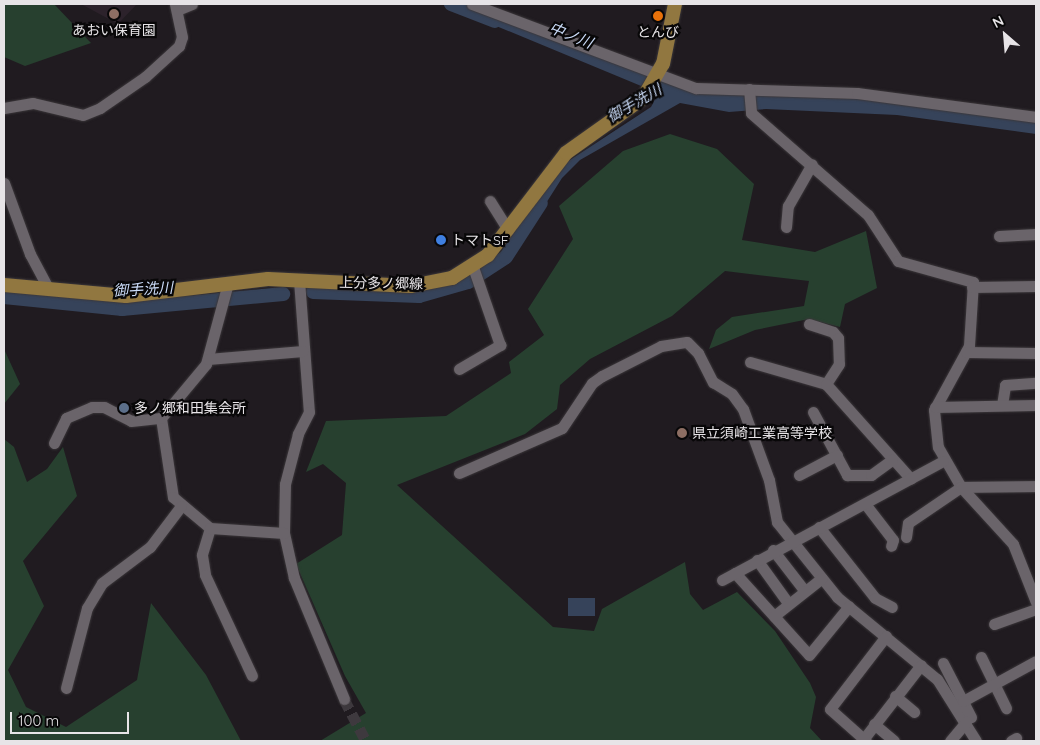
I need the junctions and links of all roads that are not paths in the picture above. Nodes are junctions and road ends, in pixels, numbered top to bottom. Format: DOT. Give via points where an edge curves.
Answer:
graph roads {
  1 [pos="192,4"];
  2 [pos="472,4"];
  3 [pos="675,4"];
  4 [pos="176,7"];
  5 [pos="654,83"];
  6 [pos="750,92"];
  7 [pos="4,108"];
  8 [pos="1036,117"];
  9 [pos="812,164"];
  10 [pos="4,183"];
  11 [pos="490,201"];
  12 [pos="786,227"];
  13 [pos="508,230"];
  14 [pos="1036,234"];
  15 [pos="999,236"];
  16 [pos="474,270"];
  17 [pos="299,280"];
  18 [pos="4,285"];
  19 [pos="1036,286"];
  20 [pos="227,287"];
  21 [pos="972,287"];
  22 [pos="49,289"];
  23 [pos="809,324"];
  24 [pos="303,351"];
  25 [pos="966,352"];
  26 [pos="1036,353"];
  27 [pos="208,359"];
  28 [pos="750,362"];
  29 [pos="459,370"];
  30 [pos="1036,383"];
  31 [pos="826,384"];
  32 [pos="1002,405"];
  33 [pos="1036,405"];
  34 [pos="935,406"];
  35 [pos="813,412"];
  36 [pos="161,418"];
  37 [pos="54,443"];
  38 [pos="837,455"];
  39 [pos="892,460"];
  40 [pos="943,461"];
  41 [pos="459,473"];
  42 [pos="799,476"];
  43 [pos="912,479"];
  44 [pos="1036,486"];
  45 [pos="961,487"];
  46 [pos="866,505"];
  47 [pos="180,506"];
  48 [pos="819,527"];
  49 [pos="210,528"];
  50 [pos="284,533"];
  51 [pos="906,537"];
  52 [pos="793,540"];
  53 [pos="891,546"];
  54 [pos="774,550"];
  55 [pos="757,560"];
  56 [pos="735,573"];
  57 [pos="822,578"];
  58 [pos="722,580"];
  59 [pos="804,590"];
  60 [pos="1036,602"];
  61 [pos="788,604"];
  62 [pos="849,606"];
  63 [pos="892,607"];
  64 [pos="1036,609"];
  65 [pos="774,616"];
  66 [pos="994,624"];
  67 [pos="886,636"];
  68 [pos="981,658"];
  69 [pos="1036,662"];
  70 [pos="943,663"];
  71 [pos="921,665"];
  72 [pos="252,676"];
  73 [pos="994,686"];
  74 [pos="66,688"];
  75 [pos="895,696"];
  76 [pos="344,699"];
  77 [pos="963,701"];
  78 [pos="1006,708"];
  79 [pos="914,712"];
  80 [pos="966,722"];
  81 [pos="874,724"];
  82 [pos="864,740"];
  83 [pos="894,741"];
  84 [pos="950,741"];
  85 [pos="976,741"];
  86 [pos="982,741"];
  1 -- 4 [label="street"];
  2 -- 5 [label="street"];
  3 -- 5 [label="main road"];
  4 -- 7 [label="street" via="182,37 179,46 146,77 100,108 83,114 32,103"];
  5 -- 6 [label="street"];
  5 -- 13 [label="main road, 上分多ノ郷線" via="622,117 560,159"];
  6 -- 8 [label="street" via="857,93"];
  6 -- 9 [label="street" via="751,113"];
  9 -- 12 [label="street" via="788,206"];
  9 -- 21 [label="street" via="872,219 898,261 973,282"];
  10 -- 22 [label="street"];
  11 -- 13 [label="street"];
  13 -- 16 [label="main road, 上分多ノ郷線"];
  14 -- 15 [label="street"];
  16 -- 17 [label="main road, 上分多ノ郷線" via="442,282 411,286"];
  16 -- 29 [label="street" via="500,345"];
  17 -- 20 [label="main road, 上分多ノ郷線"];
  17 -- 24 [label="street"];
  18 -- 22 [label="main road, 上分多ノ郷線"];
  19 -- 21 [label="street"];
  20 -- 22 [label="main road, 上分多ノ郷線" via="126,296"];
  20 -- 27 [label="street"];
  21 -- 25 [label="street"];
  23 -- 31 [label="street" via="833,332 838,338 839,364"];
  24 -- 27 [label="street"];
  24 -- 50 [label="street" via="308,419 298,434 285,484"];
  25 -- 26 [label="street"];
  25 -- 34 [label="street"];
  27 -- 36 [label="street"];
  28 -- 31 [label="street"];
  30 -- 32 [label="street" via="1005,385"];
  31 -- 39 [label="street" via="867,425"];
  32 -- 33 [label="street"];
  32 -- 34 [label="street"];
  34 -- 40 [label="street"];
  35 -- 38 [label="street"];
  36 -- 37 [label="street" via="131,421 104,407 92,407 66,418"];
  36 -- 47 [label="street" via="173,497"];
  38 -- 39 [label="street" via="848,475 855,478 871,475"];
  38 -- 42 [label="street"];
  39 -- 43 [label="street"];
  40 -- 43 [label="street"];
  40 -- 45 [label="street"];
  41 -- 52 [label="street" via="562,428 592,383 679,341 694,347 713,382 741,405 769,480 774,516"];
  43 -- 46 [label="street"];
  44 -- 45 [label="street"];
  45 -- 51 [label="street" via="908,522"];
  45 -- 60 [label="street" via="1013,544"];
  46 -- 48 [label="street"];
  46 -- 53 [label="street" via="893,540"];
  47 -- 49 [label="street"];
  47 -- 74 [label="street" via="150,548 102,583 88,608"];
  48 -- 52 [label="street"];
  48 -- 63 [label="street" via="875,598"];
  49 -- 50 [label="street"];
  49 -- 72 [label="street" via="202,555 205,575"];
  50 -- 76 [label="street" via="294,578"];
  52 -- 54 [label="street"];
  52 -- 57 [label="street"];
  54 -- 55 [label="street"];
  54 -- 59 [label="street"];
  55 -- 56 [label="street"];
  55 -- 61 [label="street"];
  56 -- 58 [label="street"];
  56 -- 65 [label="street"];
  57 -- 59 [label="street"];
  57 -- 62 [label="street"];
  59 -- 61 [label="street"];
  61 -- 65 [label="street"];
  62 -- 65 [label="street" via="809,654"];
  62 -- 67 [label="street"];
  64 -- 66 [label="street"];
  67 -- 71 [label="street"];
  67 -- 82 [label="street" via="831,704 832,712"];
  68 -- 73 [label="street"];
  69 -- 73 [label="street"];
  70 -- 77 [label="street"];
  71 -- 75 [label="street"];
  71 -- 80 [label="street" via="947,690"];
  73 -- 77 [label="street"];
  73 -- 78 [label="street"];
  75 -- 79 [label="street"];
  75 -- 81 [label="street"];
  77 -- 86 [label="street"];
  80 -- 84 [label="street"];
  80 -- 85 [label="street"];
  81 -- 82 [label="street"];
  81 -- 83 [label="street"];
}
